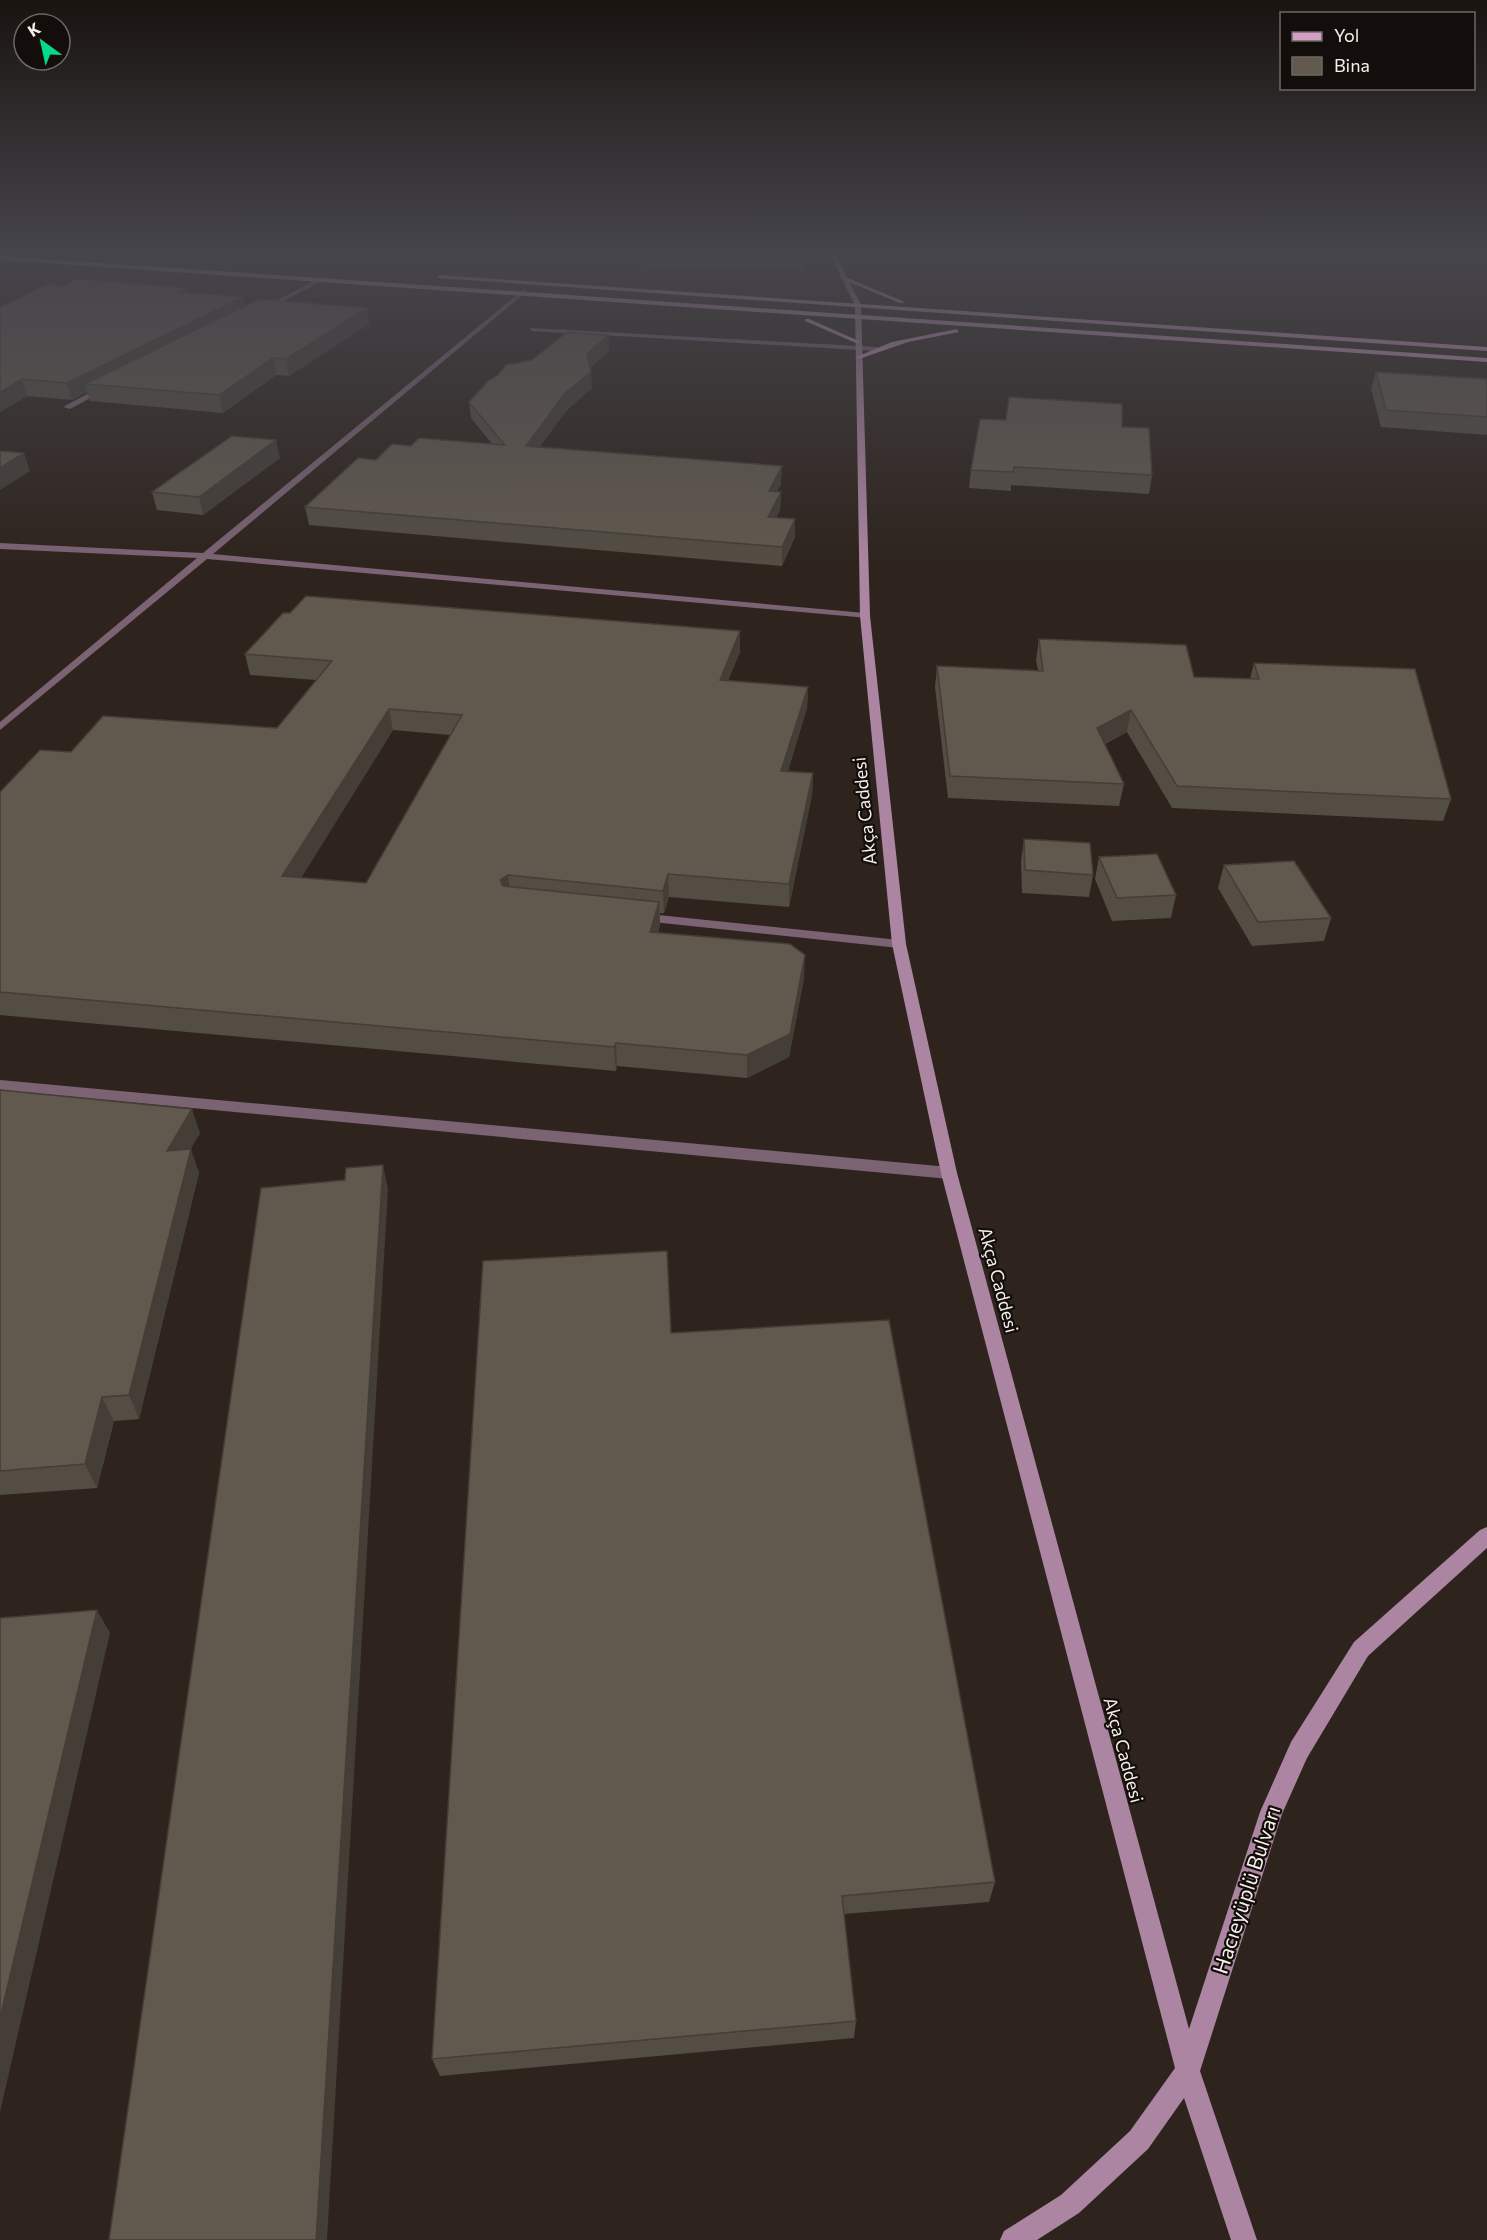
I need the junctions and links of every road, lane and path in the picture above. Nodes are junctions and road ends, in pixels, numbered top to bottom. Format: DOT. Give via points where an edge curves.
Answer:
graph roads {
  1 [pos="445,356"];
  2 [pos="858,356"];
  3 [pos="1420,356"];
  4 [pos="1487,360"];
  5 [pos="109,386"];
  6 [pos="67,407"];
  7 [pos="0,546"];
  8 [pos="205,556"];
  9 [pos="865,616"];
  10 [pos="0,727"];
  11 [pos="628,916"];
  12 [pos="899,944"];
  13 [pos="0,1085"];
  14 [pos="949,1173"];
  15 [pos="1487,1536"];
  16 [pos="1188,2071"];
  17 [pos="1013,2240"];
  18 [pos="1244,2240"];
  1 -- 8 [label="street"];
  2 -- 9 [label="street, Akça Caddesi"];
  3 -- 4 [label="main road"];
  5 -- 6 [label="street"];
  7 -- 8 [label="street"];
  8 -- 9 [label="street"];
  8 -- 10 [label="street"];
  9 -- 12 [label="street, Akça Caddesi"];
  11 -- 12 [label="street"];
  12 -- 14 [label="street, Akça Caddesi"];
  13 -- 14 [label="street"];
  14 -- 16 [label="street, Akça Caddesi"];
  15 -- 16 [label="street, Hacıeyüplü Bulvarı" via="1361,1648 1299,1750 1271,1812"];
  16 -- 17 [label="street, Hacıeyüplü Bulvarı" via="1138,2140 1070,2204"];
  16 -- 18 [label="street, Akça Caddesi"];
}
